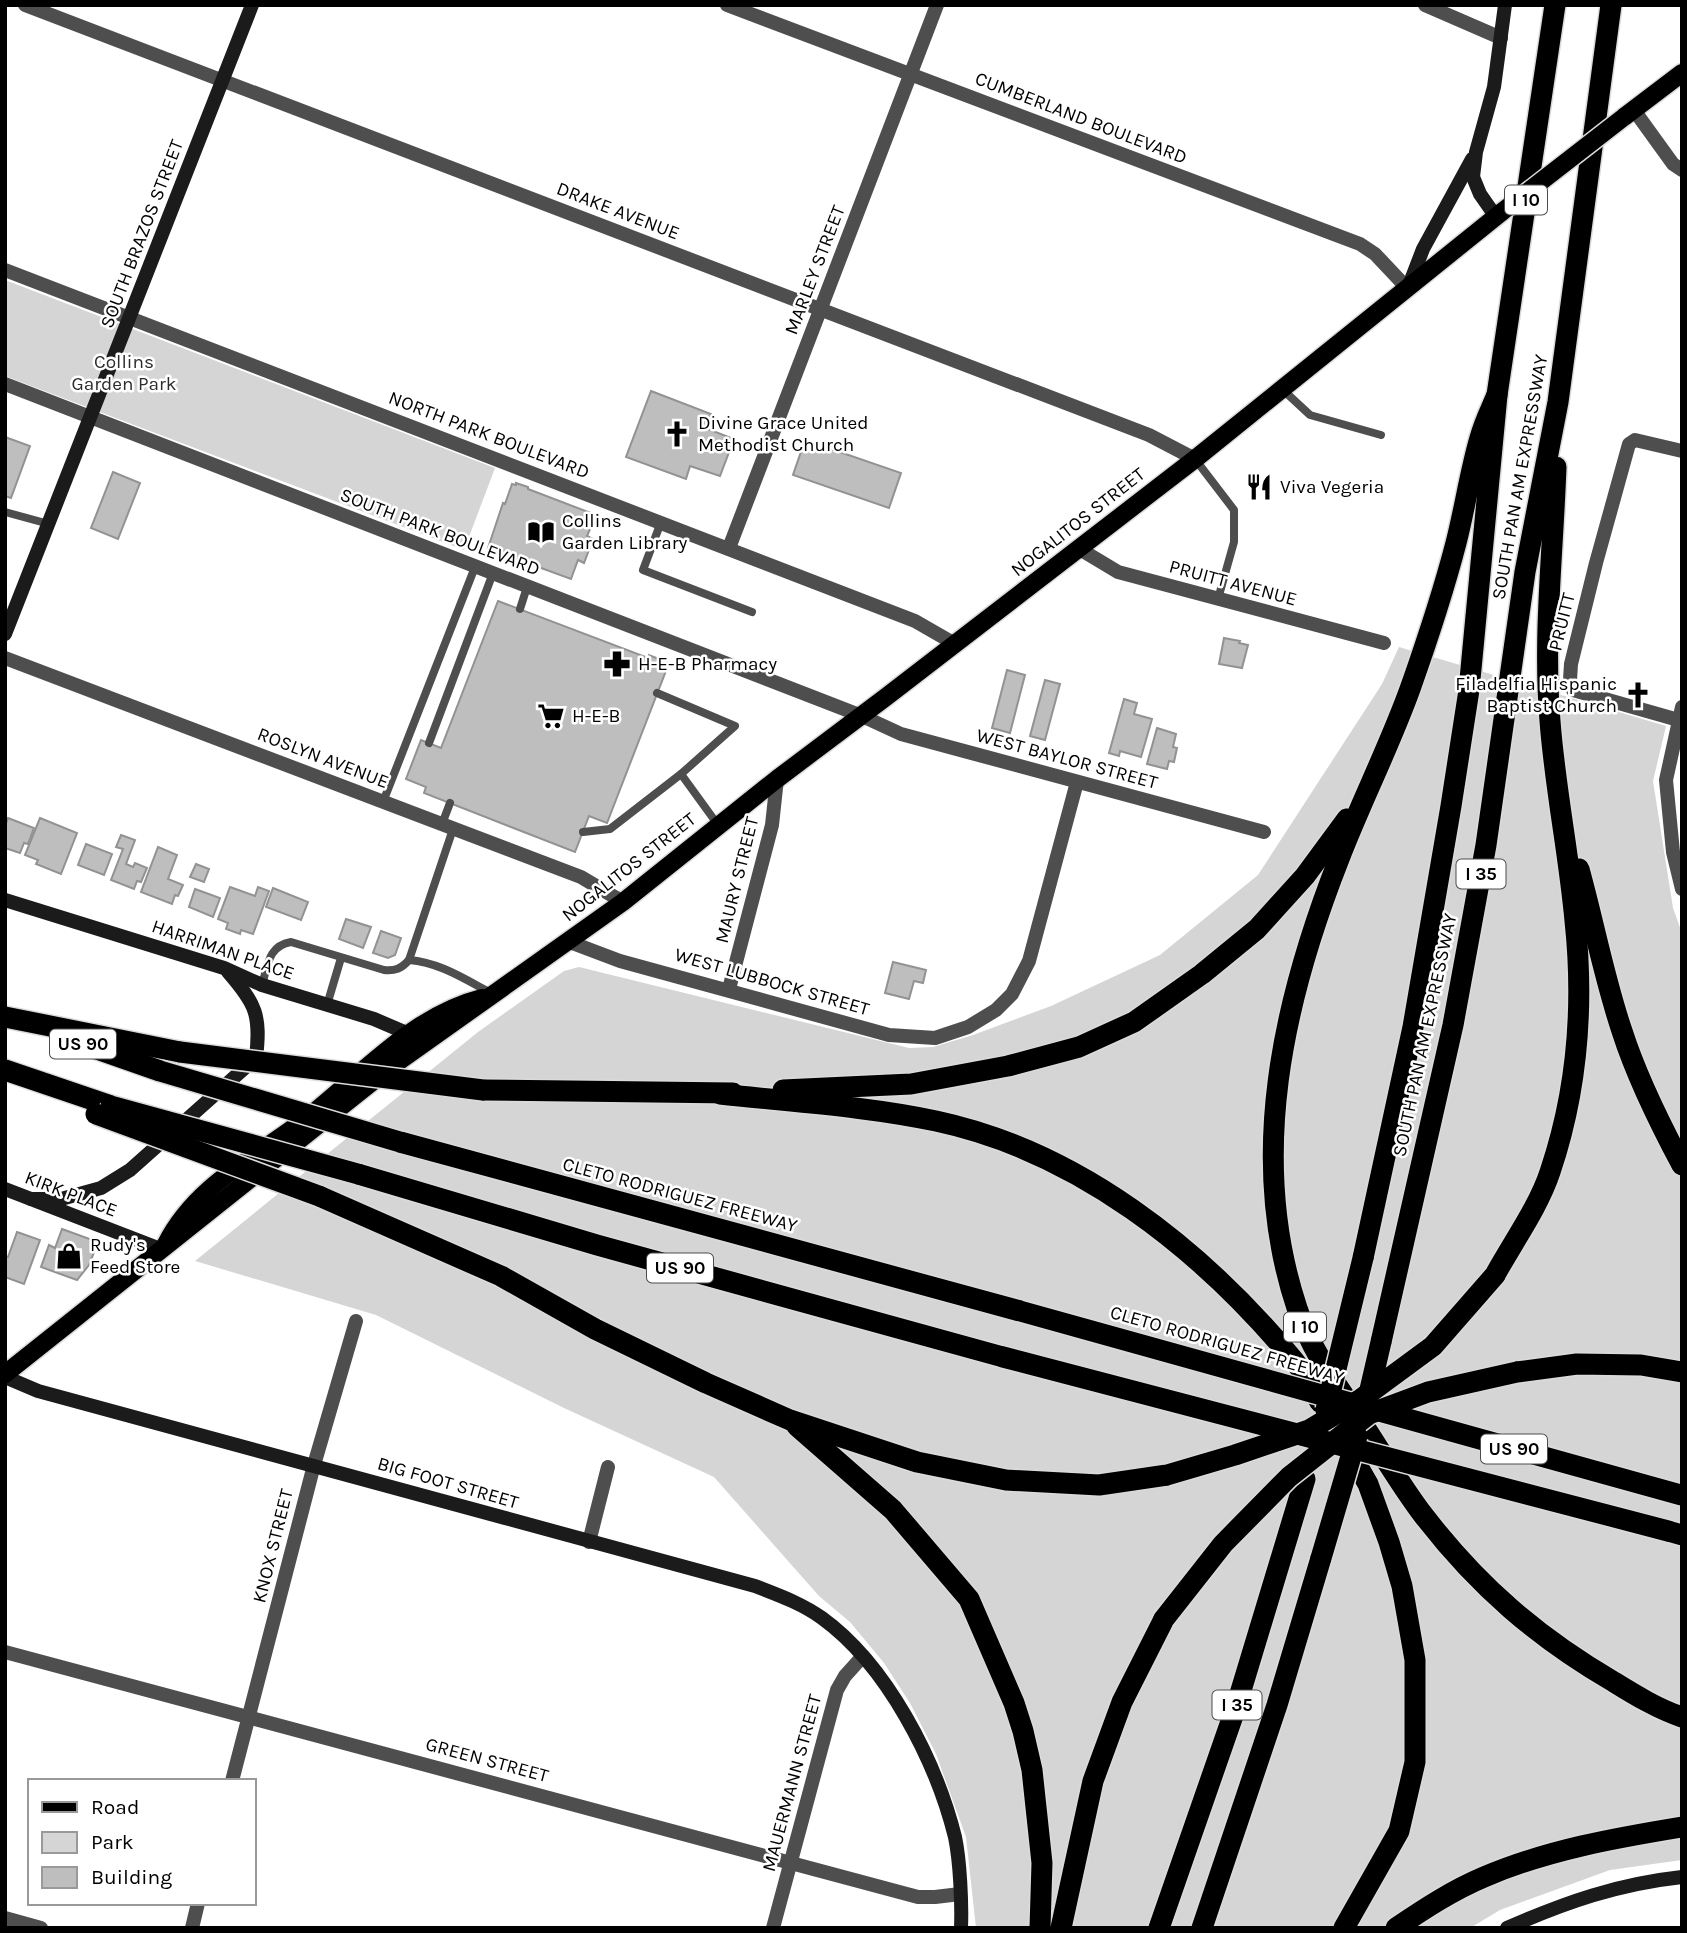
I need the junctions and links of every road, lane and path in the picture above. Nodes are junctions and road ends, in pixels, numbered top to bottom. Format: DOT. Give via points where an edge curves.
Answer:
graph roads {
  1 [pos="25,5"];
  2 [pos="252,5"];
  3 [pos="727,5"];
  4 [pos="937,5"];
  5 [pos="1425,5"];
  6 [pos="1505,5"];
  7 [pos="1555,5"];
  8 [pos="1611,5"];
  9 [pos="1501,38"];
  10 [pos="1682,73"];
  11 [pos="910,74"];
  12 [pos="223,81"];
  13 [pos="1629,113"];
  14 [pos="1476,152"];
  15 [pos="1682,170"];
  16 [pos="1500,214"];
  17 [pos="5,270"];
  18 [pos="1408,289"];
  19 [pos="820,309"];
  20 [pos="130,318"];
  21 [pos="5,384"];
  22 [pos="1282,389"];
  23 [pos="1497,395"];
  24 [pos="1558,402"];
  25 [pos="90,416"];
  26 [pos="1381,435"];
  27 [pos="1682,451"];
  28 [pos="1195,458"];
  29 [pos="5,512"];
  30 [pos="661,522"];
  31 [pos="49,524"];
  32 [pos="729,548"];
  33 [pos="1078,548"];
  34 [pos="475,566"];
  35 [pos="493,573"];
  36 [pos="527,587"];
  37 [pos="1218,599"];
  38 [pos="520,609"];
  39 [pos="752,612"];
  40 [pos="5,634"];
  41 [pos="1384,643"];
  42 [pos="955,644"];
  43 [pos="5,658"];
  44 [pos="657,693"];
  45 [pos="862,716"];
  46 [pos="1681,716"];
  47 [pos="429,743"];
  48 [pos="681,774"];
  49 [pos="776,779"];
  50 [pos="1077,782"];
  51 [pos="1557,789"];
  52 [pos="1367,792"];
  53 [pos="383,802"];
  54 [pos="450,803"];
  55 [pos="718,825"];
  56 [pos="448,826"];
  57 [pos="583,832"];
  58 [pos="1264,832"];
  59 [pos="1682,889"];
  60 [pos="5,900"];
  61 [pos="623,902"];
  62 [pos="568,942"];
  63 [pos="341,958"];
  64 [pos="409,960"];
  65 [pos="224,968"];
  66 [pos="262,985"];
  67 [pos="729,989"];
  68 [pos="494,995"];
  69 [pos="327,1005"];
  70 [pos="5,1017"];
  71 [pos="409,1034"];
  72 [pos="427,1042"];
  73 [pos="5,1070"];
  74 [pos="5,1079"];
  75 [pos="720,1094"];
  76 [pos="103,1110"];
  77 [pos="1682,1165"];
  78 [pos="5,1189"];
  79 [pos="31,1199"];
  80 [pos="163,1250"];
  81 [pos="356,1321"];
  82 [pos="1682,1372"];
  83 [pos="5,1375"];
  84 [pos="790,1420"];
  85 [pos="314,1465"];
  86 [pos="608,1467"];
  87 [pos="1681,1495"];
  88 [pos="1675,1533"];
  89 [pos="589,1542"];
  90 [pos="5,1652"];
  91 [pos="863,1656"];
  92 [pos="249,1716"];
  93 [pos="1682,1717"];
  94 [pos="233,1779"];
  95 [pos="1682,1827"];
  96 [pos="792,1862"];
  97 [pos="1682,1877"];
  98 [pos="960,1894"];
  99 [pos="197,1905"];
  100 [pos="5,1918"];
  101 [pos="41,1928"];
  102 [pos="191,1928"];
  103 [pos="773,1928"];
  104 [pos="961,1928"];
  105 [pos="1040,1928"];
  106 [pos="1061,1928"];
  107 [pos="1159,1928"];
  108 [pos="1202,1928"];
  109 [pos="1344,1928"];
  110 [pos="1396,1928"];
  111 [pos="1507,1928"];
  1 -- 12 [label="street, DRAKE AVENUE"];
  2 -- 12 [label="main road, SOUTH BRAZOS STREET"];
  3 -- 11 [label="street, CUMBERLAND BOULEVARD"];
  4 -- 11 [label="street, MARLEY STREET"];
  5 -- 9 [label="street"];
  6 -- 9 [label="main road"];
  7 -- 23 [label="highway, SOUTH PAN AM EXPRESSWAY / I 10"];
  8 -- 24 [label="highway, SOUTH PAN AM EXPRESSWAY"];
  9 -- 14 [label="main road" via="1494,87"];
  10 -- 13 [label="main road, NOGALITOS STREET"];
  11 -- 18 [label="street, CUMBERLAND BOULEVARD" via="1360,244"];
  11 -- 19 [label="street, MARLEY STREET"];
  12 -- 19 [label="street, DRAKE AVENUE"];
  12 -- 20 [label="main road, SOUTH BRAZOS STREET"];
  13 -- 15 [label="street"];
  13 -- 16 [label="main road, NOGALITOS STREET, bridge"];
  14 -- 16 [label="main road" via="1473,177 1480,194"];
  14 -- 18 [label="main road" via="1423,249"];
  16 -- 18 [label="main road, NOGALITOS STREET"];
  17 -- 20 [label="street, NORTH PARK BOULEVARD"];
  18 -- 22 [label="main road, NOGALITOS STREET"];
  19 -- 28 [label="street, DRAKE AVENUE" via="1149,435"];
  19 -- 32 [label="street, MARLEY STREET"];
  20 -- 25 [label="main road, SOUTH BRAZOS STREET"];
  20 -- 30 [label="street, NORTH PARK BOULEVARD"];
  21 -- 25 [label="street, SOUTH PARK BOULEVARD"];
  22 -- 26 [label="lane" via="1310,415"];
  22 -- 28 [label="main road, NOGALITOS STREET"];
  23 -- 52 [label="highway, I 10" via="1480,436 1457,542 1430,634"];
  23 -- 107 [label="highway, SOUTH PAN AM EXPRESSWAY / I 35, bridge" via="1469,690 1413,1027 1363,1258 1327,1409 1236,1707"];
  24 -- 51 [label="highway" via="1547,685"];
  24 -- 108 [label="highway, SOUTH PAN AM EXPRESSWAY / I 35, bridge" via="1525,572 1486,845 1460,987 1369,1395 1277,1705"];
  25 -- 31 [label="main road, SOUTH BRAZOS STREET"];
  25 -- 34 [label="street, SOUTH PARK BOULEVARD"];
  27 -- 46 [label="street, PRUITT" via="1635,440 1629,444 1570,680 1573,690"];
  28 -- 33 [label="main road, NOGALITOS STREET"];
  28 -- 37 [label="lane" via="1234,510 1234,542"];
  29 -- 31 [label="lane"];
  30 -- 32 [label="street, NORTH PARK BOULEVARD"];
  30 -- 39 [label="lane" via="643,570"];
  31 -- 40 [label="main road, SOUTH BRAZOS STREET"];
  32 -- 42 [label="street, NORTH PARK BOULEVARD" via="915,621"];
  33 -- 37 [label="street, PRUITT AVENUE" via="1118,572"];
  33 -- 42 [label="main road, NOGALITOS STREET"];
  34 -- 35 [label="street, SOUTH PARK BOULEVARD"];
  34 -- 53 [label="lane"];
  35 -- 36 [label="street, SOUTH PARK BOULEVARD"];
  35 -- 47 [label="lane"];
  36 -- 38 [label="lane"];
  36 -- 45 [label="street, SOUTH PARK BOULEVARD"];
  37 -- 41 [label="street, PRUITT AVENUE"];
  42 -- 45 [label="main road, NOGALITOS STREET"];
  43 -- 53 [label="street, ROSLYN AVENUE"];
  44 -- 48 [label="lane" via="735,726"];
  45 -- 49 [label="main road, NOGALITOS STREET"];
  45 -- 50 [label="street, WEST BAYLOR STREET" via="901,734"];
  46 -- 59 [label="street" via="1666,795"];
  48 -- 55 [label="lane"];
  48 -- 57 [label="lane" via="610,829"];
  49 -- 55 [label="main road, NOGALITOS STREET"];
  49 -- 67 [label="street, MAURY STREET" via="772,825"];
  50 -- 58 [label="street, WEST BAYLOR STREET"];
  50 -- 67 [label="street, WEST LUBBOCK STREET" via="1029,961 1012,994 968,1027 935,1038 889,1035"];
  51 -- 77 [label="highway" via="1623,1035"];
  51 -- 84 [label="highway, bridge" via="1578,961 1578,1037 1562,1132 1549,1175 1495,1275 1433,1346 1309,1430 1167,1475 1100,1485 1006,1480 917,1462"];
  52 -- 75 [label="highway" via="1305,876 1257,929 1134,1022 1079,1047 911,1084"];
  52 -- 93 [label="highway, I 10" via="1304,957 1274,1106 1271,1164 1283,1259 1297,1310 1317,1353 1398,1482 1478,1580 1534,1629 1587,1666"];
  53 -- 56 [label="street, ROSLYN AVENUE"];
  54 -- 56 [label="lane"];
  55 -- 61 [label="main road, NOGALITOS STREET"];
  56 -- 61 [label="street, ROSLYN AVENUE" via="581,877"];
  56 -- 64 [label="lane"];
  60 -- 65 [label="main road, HARRIMAN PLACE"];
  61 -- 62 [label="main road, NOGALITOS STREET"];
  62 -- 67 [label="street, WEST LUBBOCK STREET" via="620,961"];
  62 -- 68 [label="main road, NOGALITOS STREET"];
  63 -- 64 [label="lane" via="395,971"];
  63 -- 66 [label="lane" via="300,943 281,944 273,950"];
  63 -- 69 [label="lane"];
  64 -- 68 [label="lane" via="438,966"];
  65 -- 66 [label="main road, HARRIMAN PLACE"];
  65 -- 79 [label="main road" via="248,995 258,1022 256,1058 111,1182 82,1195"];
  66 -- 69 [label="main road, HARRIMAN PLACE"];
  68 -- 71 [label="main road, NOGALITOS STREET" via="459,1004"];
  68 -- 72 [label="main road, NOGALITOS STREET"];
  69 -- 71 [label="main road, HARRIMAN PLACE"];
  70 -- 75 [label="highway, bridge" via="180,1052 483,1090"];
  70 -- 87 [label="highway, CLETO RODRIGUEZ FREEWAY / US 90, bridge" via="160,1071 400,1142"];
  71 -- 72 [label="main road, HARRIMAN PLACE"];
  71 -- 80 [label="main road, NOGALITOS STREET" via="304,1121 208,1188 176,1224"];
  72 -- 80 [label="main road, NOGALITOS STREET"];
  73 -- 76 [label="highway, US 90"];
  74 -- 76 [label="highway"];
  75 -- 109 [label="highway" via="937,1121 1016,1145 1114,1196 1161,1230 1203,1266 1293,1359 1368,1484 1402,1586 1415,1660 1415,1762 1399,1831"];
  76 -- 84 [label="highway, bridge" via="319,1196 500,1276 595,1329"];
  76 -- 88 [label="highway, US 90, bridge" via="358,1174 1003,1357"];
  78 -- 79 [label="main road, KIRK PLACE"];
  79 -- 80 [label="main road, KIRK PLACE"];
  80 -- 83 [label="main road, NOGALITOS STREET"];
  81 -- 85 [label="street, KNOX STREET"];
  82 -- 106 [label="highway, bridge" via="1641,1365 1577,1364 1428,1392 1370,1414 1289,1477 1223,1544 1164,1619 1122,1702 1093,1781"];
  83 -- 85 [label="main road, BIG FOOT STREET" via="38,1391"];
  84 -- 105 [label="highway" via="893,1510 969,1599 1014,1703 1032,1770 1042,1863"];
  85 -- 89 [label="main road, BIG FOOT STREET"];
  85 -- 92 [label="street, KNOX STREET"];
  86 -- 89 [label="street"];
  89 -- 91 [label="main road, BIG FOOT STREET" via="788,1598 842,1633"];
  90 -- 92 [label="street, GREEN STREET"];
  91 -- 96 [label="street, MAUERMANN STREET" via="837,1690"];
  91 -- 98 [label="main road, BIG FOOT STREET" via="911,1725 936,1780 955,1839"];
  92 -- 94 [label="street, KNOX STREET"];
  92 -- 96 [label="street, GREEN STREET"];
  95 -- 110 [label="highway" via="1548,1853 1484,1877"];
  96 -- 98 [label="street, GREEN STREET" via="918,1897"];
  96 -- 103 [label="street, MAUERMANN STREET"];
  97 -- 111 [label="main road" via="1595,1893"];
  98 -- 104 [label="main road, BIG FOOT STREET"];
  99 -- 102 [label="street"];
  100 -- 101 [label="street"];
}
